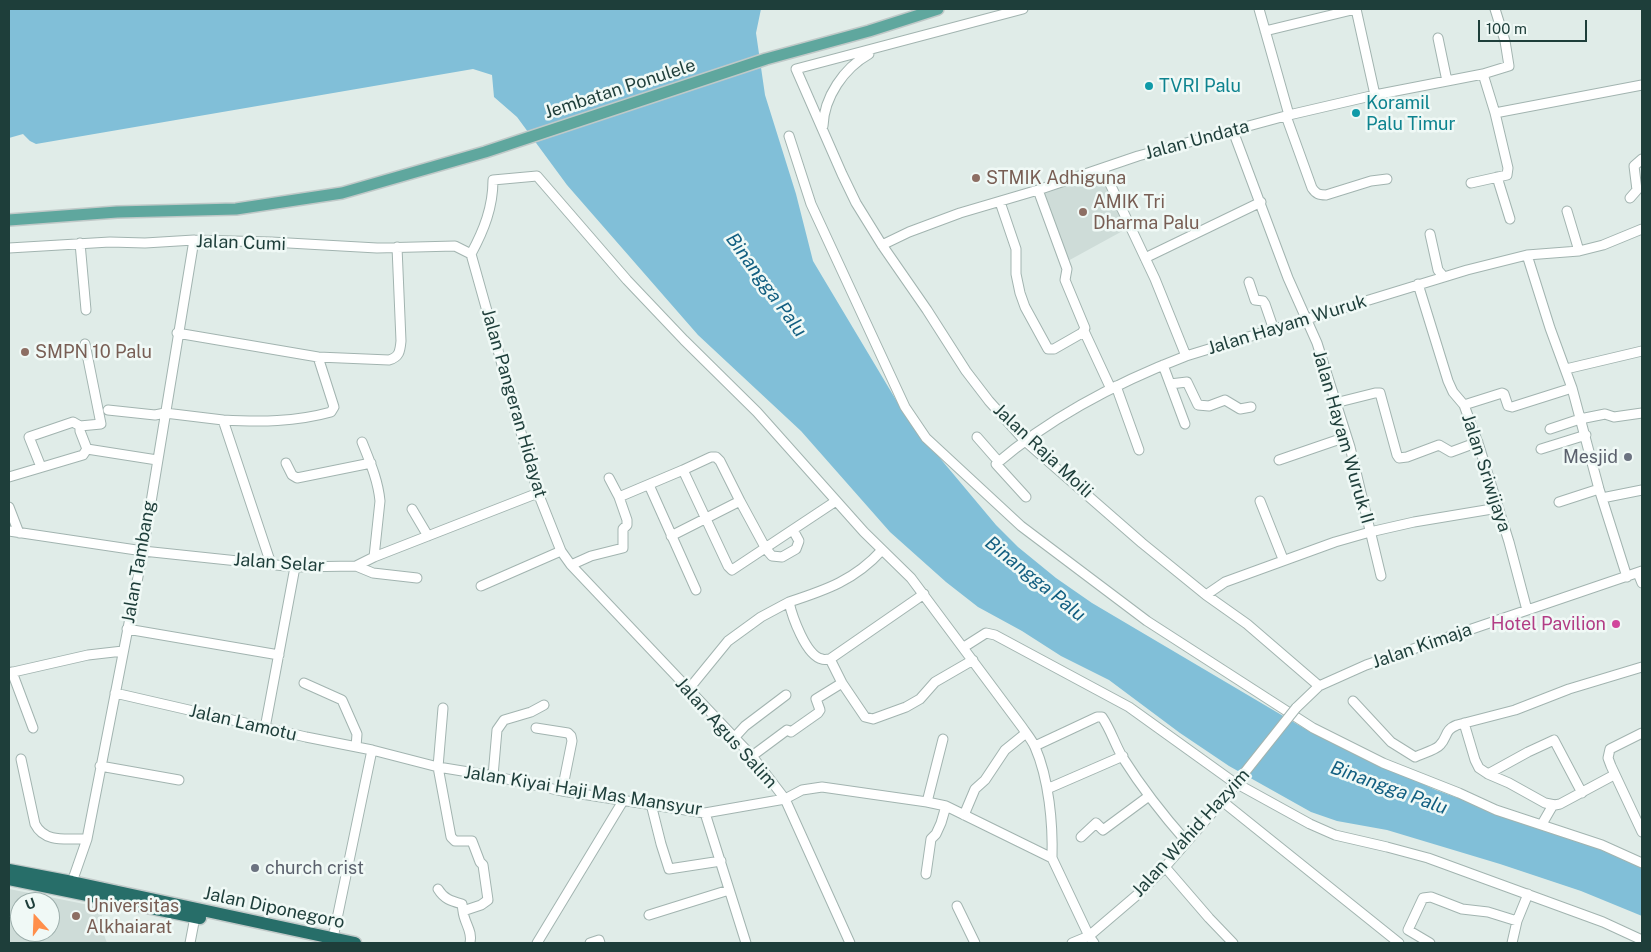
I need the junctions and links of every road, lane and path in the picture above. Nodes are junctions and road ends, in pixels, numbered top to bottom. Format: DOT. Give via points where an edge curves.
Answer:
graph roads {
  1 [pos="938,9"];
  2 [pos="1023,9"];
  3 [pos="1259,9"];
  4 [pos="1356,9"];
  5 [pos="1494,9"];
  6 [pos="1265,31"];
  7 [pos="1438,38"];
  8 [pos="877,49"];
  9 [pos="1482,74"];
  10 [pos="1447,80"];
  11 [pos="1642,85"];
  12 [pos="1375,95"];
  13 [pos="1495,113"];
  14 [pos="1288,116"];
  15 [pos="823,129"];
  16 [pos="1233,131"];
  17 [pos="788,136"];
  18 [pos="1642,159"];
  19 [pos="1103,169"];
  20 [pos="1497,177"];
  21 [pos="1387,179"];
  22 [pos="1471,184"];
  23 [pos="1038,190"];
  24 [pos="1630,198"];
  25 [pos="1000,202"];
  26 [pos="1261,202"];
  27 [pos="1567,211"];
  28 [pos="1510,219"];
  29 [pos="9,220"];
  30 [pos="1642,229"];
  31 [pos="1430,234"];
  32 [pos="194,240"];
  33 [pos="80,243"];
  34 [pos="882,245"];
  35 [pos="397,247"];
  36 [pos="9,248"];
  37 [pos="1579,252"];
  38 [pos="472,254"];
  39 [pos="1527,255"];
  40 [pos="1145,258"];
  41 [pos="1443,276"];
  42 [pos="1249,282"];
  43 [pos="1418,284"];
  44 [pos="86,310"];
  45 [pos="1306,319"];
  46 [pos="1274,330"];
  47 [pos="1084,331"];
  48 [pos="177,333"];
  49 [pos="86,344"];
  50 [pos="1642,351"];
  51 [pos="1186,356"];
  52 [pos="318,357"];
  53 [pos="1163,365"];
  54 [pos="1566,369"];
  55 [pos="1170,384"];
  56 [pos="1114,387"];
  57 [pos="1572,388"];
  58 [pos="1336,403"];
  59 [pos="1464,405"];
  60 [pos="1251,407"];
  61 [pos="108,410"];
  62 [pos="165,413"];
  63 [pos="1642,413"];
  64 [pos="1580,419"];
  65 [pos="223,420"];
  66 [pos="1185,424"];
  67 [pos="80,426"];
  68 [pos="1550,429"];
  69 [pos="1586,435"];
  70 [pos="977,437"];
  71 [pos="1346,437"];
  72 [pos="1024,440"];
  73 [pos="362,442"];
  74 [pos="1478,442"];
  75 [pos="88,449"];
  76 [pos="1540,449"];
  77 [pos="1139,450"];
  78 [pos="157,460"];
  79 [pos="1279,460"];
  80 [pos="998,461"];
  81 [pos="370,463"];
  82 [pos="286,464"];
  83 [pos="41,467"];
  84 [pos="683,470"];
  85 [pos="9,477"];
  86 [pos="609,478"];
  87 [pos="649,485"];
  88 [pos="1642,490"];
  89 [pos="538,493"];
  90 [pos="1600,493"];
  91 [pos="619,497"];
  92 [pos="1026,497"];
  93 [pos="740,500"];
  94 [pos="836,501"];
  95 [pos="1260,501"];
  96 [pos="1559,502"];
  97 [pos="9,507"];
  98 [pos="1498,508"];
  99 [pos="412,509"];
  100 [pos="706,518"];
  101 [pos="793,530"];
  102 [pos="9,531"];
  103 [pos="1370,532"];
  104 [pos="19,533"];
  105 [pos="428,536"];
  106 [pos="671,536"];
  107 [pos="766,548"];
  108 [pos="882,550"];
  109 [pos="143,551"];
  110 [pos="560,552"];
  111 [pos="374,557"];
  112 [pos="1283,560"];
  113 [pos="271,564"];
  114 [pos="571,565"];
  115 [pos="295,566"];
  116 [pos="356,566"];
  117 [pos="1640,572"];
  118 [pos="1381,576"];
  119 [pos="1627,576"];
  120 [pos="417,578"];
  121 [pos="1642,583"];
  122 [pos="481,586"];
  123 [pos="696,590"];
  124 [pos="924,594"];
  125 [pos="1206,595"];
  126 [pos="789,602"];
  127 [pos="1527,610"];
  128 [pos="127,629"];
  129 [pos="964,647"];
  130 [pos="123,651"];
  131 [pos="279,655"];
  132 [pos="830,659"];
  133 [pos="973,660"];
  134 [pos="1642,667"];
  135 [pos="11,672"];
  136 [pos="304,683"];
  137 [pos="842,683"];
  138 [pos="1319,686"];
  139 [pos="688,690"];
  140 [pos="114,693"];
  141 [pos="786,695"];
  142 [pos="1353,701"];
  143 [pos="544,705"];
  144 [pos="442,708"];
  145 [pos="1296,708"];
  146 [pos="1464,723"];
  147 [pos="32,728"];
  148 [pos="265,728"];
  149 [pos="536,728"];
  150 [pos="1026,733"];
  151 [pos="1642,733"];
  152 [pos="734,738"];
  153 [pos="943,739"];
  154 [pos="1034,746"];
  155 [pos="356,747"];
  156 [pos="372,750"];
  157 [pos="752,756"];
  158 [pos="1122,756"];
  159 [pos="21,759"];
  160 [pos="100,766"];
  161 [pos="438,767"];
  162 [pos="1488,774"];
  163 [pos="1614,775"];
  164 [pos="492,776"];
  165 [pos="180,780"];
  166 [pos="1047,789"];
  167 [pos="562,791"];
  168 [pos="1582,793"];
  169 [pos="1149,796"];
  170 [pos="785,799"];
  171 [pos="622,801"];
  172 [pos="930,803"];
  173 [pos="651,804"];
  174 [pos="1220,804"];
  175 [pos="1552,805"];
  176 [pos="945,806"];
  177 [pos="705,813"];
  178 [pos="964,815"];
  179 [pos="1542,824"];
  180 [pos="1642,832"];
  181 [pos="1081,837"];
  182 [pos="88,839"];
  183 [pos="1186,841"];
  184 [pos="1052,858"];
  185 [pos="1640,860"];
  186 [pos="721,861"];
  187 [pos="1165,867"];
  188 [pos="9,870"];
  189 [pos="926,874"];
  190 [pos="9,878"];
  191 [pos="72,882"];
  192 [pos="438,888"];
  193 [pos="729,890"];
  194 [pos="1528,894"];
  195 [pos="958,906"];
  196 [pos="463,911"];
  197 [pos="649,916"];
  198 [pos="195,917"];
  199 [pos="1517,921"];
  200 [pos="1408,930"];
  201 [pos="1092,940"];
  202 [pos="1642,940"];
  203 [pos="329,941"];
  204 [pos="190,943"];
  205 [pos="355,943"];
  206 [pos="470,943"];
  207 [pos="536,943"];
  208 [pos="590,943"];
  209 [pos="600,943"];
  210 [pos="746,943"];
  211 [pos="850,943"];
  212 [pos="975,943"];
  213 [pos="1072,943"];
  214 [pos="1233,943"];
  215 [pos="1399,943"];
  216 [pos="1430,943"];
  217 [pos="1512,943"];
  1 -- 29 [label="main road, Jembatan Ponulele" via="766,59 485,152 342,193 236,210 117,212"];
  2 -- 8 [label="street"];
  3 -- 6 [label="street"];
  4 -- 6 [label="street"];
  4 -- 12 [label="street"];
  5 -- 9 [label="street, Jalan Undata" via="1509,66"];
  6 -- 14 [label="street"];
  7 -- 10 [label="street"];
  8 -- 15 [label="street" via="840,80 825,111"];
  8 -- 15 [label="street, Jalan Raja Moili" via="796,69"];
  9 -- 10 [label="street, Jalan Undata"];
  9 -- 13 [label="street"];
  10 -- 12 [label="street, Jalan Undata"];
  11 -- 13 [label="street"];
  12 -- 14 [label="street, Jalan Undata"];
  13 -- 20 [label="street" via="1508,168 1507,175"];
  14 -- 16 [label="street, Jalan Undata"];
  14 -- 21 [label="street" via="1315,193 1326,195"];
  15 -- 34 [label="street, Jalan Raja Moili" via="856,203"];
  16 -- 19 [label="street, Jalan Undata" via="1138,156"];
  16 -- 26 [label="street, Jalan Hayam Wuruk II"];
  17 -- 179 [label="street" via="811,204 905,407 926,438 989,498 1020,526 1148,621 1313,728 1421,779 1496,810"];
  18 -- 24 [label="street" via="1634,166 1636,190"];
  19 -- 23 [label="street, Jalan Undata"];
  19 -- 40 [label="street"];
  20 -- 22 [label="street"];
  20 -- 28 [label="street"];
  23 -- 25 [label="street, Jalan Undata"];
  23 -- 47 [label="street" via="1067,270 1064,280 1084,323"];
  25 -- 34 [label="street, Jalan Undata" via="936,222"];
  25 -- 47 [label="street" via="1016,249 1020,293 1048,349 1054,349"];
  26 -- 40 [label="street"];
  26 -- 45 [label="street, Jalan Hayam Wuruk II"];
  27 -- 37 [label="street"];
  30 -- 37 [label="street, Jalan Hayam Wuruk"];
  31 -- 41 [label="street" via="1438,270"];
  32 -- 33 [label="street, Jalan Cumi"];
  32 -- 35 [label="street, Jalan Cumi"];
  32 -- 48 [label="street, Jalan Tambang"];
  33 -- 36 [label="street, Jalan Cumi"];
  33 -- 44 [label="street"];
  34 -- 72 [label="street, Jalan Raja Moili" via="978,387"];
  35 -- 38 [label="street, Jalan Cumi" via="454,246"];
  35 -- 52 [label="street" via="401,341 396,358"];
  37 -- 39 [label="street, Jalan Hayam Wuruk"];
  38 -- 89 [label="street, Jalan Pangeran Hidayat"];
  38 -- 94 [label="street" via="489,214 494,180 537,176 627,280 757,412"];
  39 -- 41 [label="street, Jalan Hayam Wuruk"];
  39 -- 54 [label="street"];
  40 -- 51 [label="street"];
  41 -- 43 [label="street, Jalan Hayam Wuruk"];
  42 -- 46 [label="street" via="1255,300 1265,304"];
  43 -- 45 [label="street, Jalan Hayam Wuruk"];
  43 -- 59 [label="street, Jalan Sriwijaya" via="1448,381"];
  45 -- 46 [label="street, Jalan Hayam Wuruk"];
  45 -- 58 [label="street, Jalan Hayam Wuruk II"];
  46 -- 51 [label="street, Jalan Hayam Wuruk"];
  47 -- 56 [label="street"];
  48 -- 52 [label="street"];
  48 -- 62 [label="street, Jalan Tambang"];
  49 -- 67 [label="street" via="102,424"];
  50 -- 54 [label="street"];
  51 -- 53 [label="street, Jalan Hayam Wuruk"];
  52 -- 65 [label="street" via="334,407 331,412 281,421"];
  53 -- 55 [label="street"];
  53 -- 56 [label="street, Jalan Hayam Wuruk"];
  54 -- 57 [label="street"];
  55 -- 60 [label="street" via="1188,382 1198,405 1209,406 1225,400 1240,409"];
  55 -- 66 [label="street"];
  56 -- 72 [label="street, Jalan Hayam Wuruk"];
  56 -- 77 [label="street"];
  57 -- 59 [label="street" via="1512,408 1502,393"];
  57 -- 64 [label="street"];
  58 -- 71 [label="street, Jalan Hayam Wuruk II"];
  58 -- 74 [label="street" via="1380,393 1399,458 1439,445 1452,452"];
  59 -- 74 [label="street, Jalan Sriwijaya"];
  61 -- 62 [label="street" via="155,415"];
  62 -- 65 [label="street"];
  62 -- 78 [label="street, Jalan Tambang"];
  63 -- 64 [label="street" via="1614,417 1605,414"];
  64 -- 68 [label="street"];
  64 -- 69 [label="street"];
  65 -- 113 [label="street"];
  67 -- 75 [label="street"];
  67 -- 83 [label="street" via="73,422 29,437"];
  69 -- 76 [label="street"];
  69 -- 90 [label="street"];
  70 -- 80 [label="street"];
  71 -- 79 [label="street"];
  71 -- 103 [label="street, Jalan Hayam Wuruk II"];
  72 -- 80 [label="street, Jalan Hayam Wuruk"];
  72 -- 125 [label="street, Jalan Raja Moili"];
  73 -- 81 [label="street"];
  74 -- 98 [label="street, Jalan Sriwijaya"];
  75 -- 78 [label="street"];
  75 -- 83 [label="street" via="83,455"];
  78 -- 109 [label="street, Jalan Tambang"];
  80 -- 92 [label="street" via="996,464"];
  81 -- 82 [label="street" via="297,478"];
  81 -- 111 [label="street" via="378,482 380,501"];
  83 -- 85 [label="street"];
  84 -- 87 [label="street"];
  84 -- 93 [label="street" via="716,457"];
  84 -- 100 [label="street"];
  86 -- 91 [label="street"];
  87 -- 91 [label="street"];
  87 -- 106 [label="street"];
  88 -- 90 [label="street"];
  89 -- 105 [label="street, Jalan Selar"];
  89 -- 110 [label="street, Jalan Pangeran Hidayat"];
  90 -- 96 [label="street"];
  90 -- 119 [label="street"];
  91 -- 114 [label="street" via="627,522 623,529 623,548"];
  93 -- 100 [label="street"];
  93 -- 107 [label="street"];
  94 -- 101 [label="street"];
  94 -- 108 [label="street"];
  95 -- 112 [label="street"];
  97 -- 104 [label="street"];
  98 -- 103 [label="street"];
  98 -- 127 [label="street, Jalan Sriwijaya"];
  99 -- 105 [label="street"];
  100 -- 106 [label="street"];
  100 -- 107 [label="street" via="731,570"];
  101 -- 107 [label="street"];
  101 -- 107 [label="street" via="799,543 792,553 777,557"];
  102 -- 104 [label="street, Jalan Selar"];
  103 -- 112 [label="street"];
  103 -- 118 [label="street, Jalan Hayam Wuruk II"];
  104 -- 109 [label="street, Jalan Selar"];
  105 -- 111 [label="street, Jalan Selar"];
  106 -- 123 [label="street"];
  108 -- 124 [label="street"];
  108 -- 126 [label="street" via="856,574 830,588"];
  109 -- 113 [label="street, Jalan Selar"];
  109 -- 128 [label="street, Jalan Tambang"];
  110 -- 114 [label="street, Jalan Agus Salim"];
  110 -- 122 [label="street"];
  111 -- 116 [label="street, Jalan Selar"];
  112 -- 125 [label="street" via="1225,582"];
  113 -- 115 [label="street, Jalan Selar"];
  114 -- 139 [label="street, Jalan Agus Salim"];
  115 -- 116 [label="street, Jalan Selar"];
  115 -- 131 [label="street"];
  116 -- 120 [label="street" via="373,573"];
  117 -- 119 [label="street, Jalan Kimaja"];
  117 -- 121 [label="street"];
  119 -- 127 [label="street, Jalan Kimaja"];
  124 -- 129 [label="street"];
  124 -- 132 [label="street"];
  125 -- 138 [label="street, Jalan Raja Moili" via="1247,624"];
  126 -- 132 [label="street" via="798,630 812,652 821,659"];
  126 -- 139 [label="street" via="728,641"];
  127 -- 138 [label="street, Jalan Kimaja" via="1366,665"];
  128 -- 130 [label="street, Jalan Tambang"];
  128 -- 131 [label="street"];
  129 -- 133 [label="street"];
  129 -- 194 [label="street" via="982,634 990,633 1130,707 1232,781 1335,835 1428,858"];
  130 -- 135 [label="street"];
  130 -- 140 [label="street, Jalan Tambang"];
  131 -- 148 [label="street"];
  132 -- 137 [label="street"];
  133 -- 137 [label="street" via="935,682 920,699 873,719 865,717"];
  133 -- 150 [label="street"];
  134 -- 146 [label="street"];
  135 -- 147 [label="street"];
  136 -- 155 [label="street" via="342,700 357,734"];
  137 -- 157 [label="street" via="816,699 818,713 791,732 787,730"];
  138 -- 145 [label="street, Jalan Kimaja"];
  139 -- 152 [label="street, Jalan Agus Salim"];
  140 -- 148 [label="street, Jalan Lamotu"];
  140 -- 160 [label="street, Jalan Tambang"];
  141 -- 152 [label="street"];
  142 -- 146 [label="street" via="1391,742 1413,757 1437,748 1452,727"];
  143 -- 164 [label="street" via="500,723"];
  144 -- 161 [label="street"];
  145 -- 174 [label="street, Jalan Wahid Hazyim, bridge"];
  146 -- 162 [label="street" via="1475,760 1479,768"];
  148 -- 155 [label="street, Jalan Lamotu"];
  149 -- 167 [label="street" via="571,736"];
  150 -- 154 [label="street"];
  150 -- 178 [label="street" via="1004,750 975,789"];
  151 -- 163 [label="street" via="1610,749 1608,758"];
  152 -- 157 [label="street, Jalan Agus Salim"];
  153 -- 172 [label="street"];
  154 -- 158 [label="street" via="1099,716 1106,723"];
  154 -- 166 [label="street"];
  155 -- 156 [label="street, Jalan Lamotu"];
  156 -- 161 [label="street, Jalan Kiyai Haji Mas Mansyur"];
  156 -- 203 [label="street"];
  157 -- 170 [label="street, Jalan Agus Salim"];
  158 -- 166 [label="street"];
  158 -- 169 [label="street"];
  159 -- 182 [label="street" via="32,815 39,831 57,839"];
  160 -- 165 [label="street"];
  160 -- 182 [label="street, Jalan Tambang"];
  161 -- 164 [label="street, Jalan Kiyai Haji Mas Mansyur"];
  161 -- 196 [label="street" via="451,837 455,841 472,841 485,874 488,900"];
  162 -- 168 [label="street" via="1554,740"];
  162 -- 175 [label="street"];
  163 -- 168 [label="street"];
  163 -- 180 [label="street"];
  164 -- 167 [label="street, Jalan Kiyai Haji Mas Mansyur"];
  166 -- 184 [label="street" via="1053,828"];
  167 -- 171 [label="street, Jalan Kiyai Haji Mas Mansyur"];
  168 -- 175 [label="street"];
  169 -- 181 [label="street" via="1104,830 1096,823"];
  169 -- 183 [label="street"];
  170 -- 172 [label="street, Jalan Kiyai Haji Mas Mansyur" via="794,792 822,787"];
  170 -- 177 [label="street, Jalan Kiyai Haji Mas Mansyur"];
  170 -- 211 [label="street, Jalan Agus Salim"];
  171 -- 173 [label="street, Jalan Kiyai Haji Mas Mansyur"];
  171 -- 207 [label="street"];
  172 -- 176 [label="street, Jalan Kiyai Haji Mas Mansyur"];
  173 -- 177 [label="street, Jalan Kiyai Haji Mas Mansyur"];
  173 -- 186 [label="street" via="669,869"];
  174 -- 183 [label="street, Jalan Wahid Hazyim"];
  174 -- 215 [label="street"];
  175 -- 179 [label="street"];
  176 -- 178 [label="street, Jalan Kiyai Haji Mas Mansyur"];
  176 -- 189 [label="street" via="936,834 930,839"];
  177 -- 186 [label="street"];
  178 -- 184 [label="street, Jalan Kiyai Haji Mas Mansyur"];
  179 -- 185 [label="street"];
  182 -- 191 [label="street, Jalan Tambang"];
  183 -- 187 [label="street, Jalan Wahid Hazyim"];
  184 -- 201 [label="street"];
  186 -- 193 [label="street"];
  187 -- 201 [label="street, Jalan Wahid Hazyim"];
  187 -- 214 [label="street"];
  188 -- 191 [label="highway, Jalan Diponegoro"];
  190 -- 198 [label="highway, Jalan Diponegoro"];
  191 -- 203 [label="highway, Jalan Diponegoro"];
  192 -- 196 [label="street" via="448,899 462,904"];
  193 -- 197 [label="street"];
  193 -- 210 [label="street"];
  194 -- 199 [label="street"];
  194 -- 202 [label="street"];
  195 -- 212 [label="street"];
  196 -- 206 [label="street" via="464,921 471,932"];
  198 -- 203 [label="highway, Jalan Diponegoro"];
  198 -- 204 [label="street"];
  199 -- 200 [label="street" via="1488,912 1462,909 1428,896 1423,898"];
  199 -- 217 [label="street"];
  200 -- 215 [label="street"];
  200 -- 216 [label="street"];
  201 -- 213 [label="street, Jalan Wahid Hazyim"];
  203 -- 205 [label="highway, Jalan Diponegoro"];
  208 -- 209 [label="street" via="599,940"];
}
